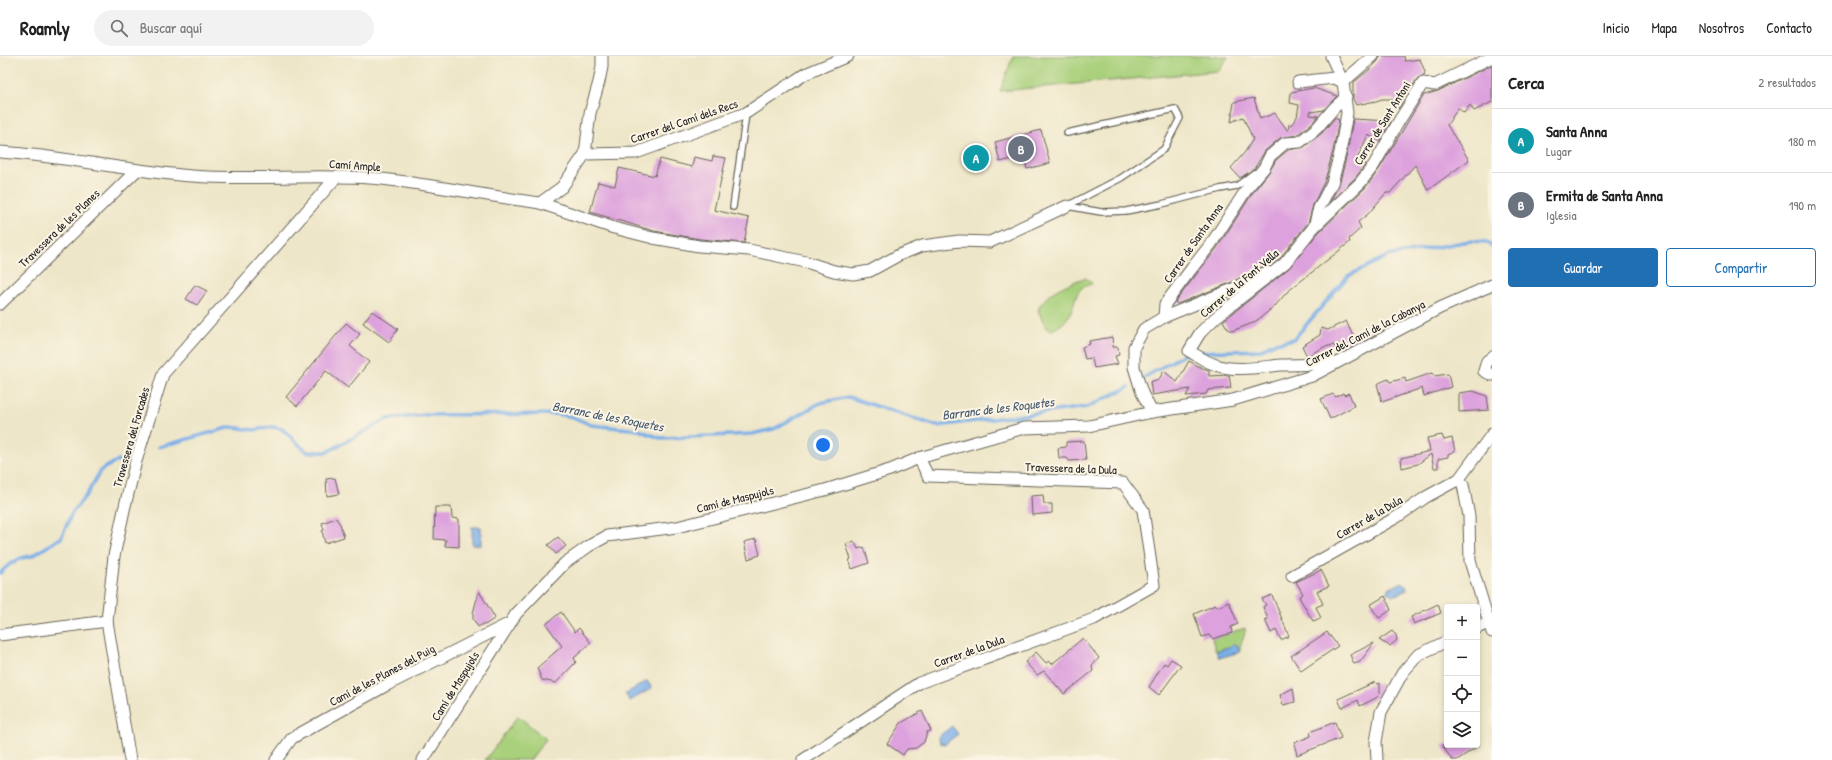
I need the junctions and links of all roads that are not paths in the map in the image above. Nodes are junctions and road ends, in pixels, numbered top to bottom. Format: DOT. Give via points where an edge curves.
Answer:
graph roads {
  1 [pos="602,56"];
  2 [pos="848,56"];
  3 [pos="1331,56"];
  4 [pos="1373,56"];
  5 [pos="1492,57"];
  6 [pos="1298,82"];
  7 [pos="1343,82"];
  8 [pos="1346,97"];
  9 [pos="746,113"];
  10 [pos="1067,133"];
  11 [pos="0,152"];
  12 [pos="585,154"];
  13 [pos="1268,160"];
  14 [pos="136,171"];
  15 [pos="333,181"];
  16 [pos="540,203"];
  17 [pos="1067,206"];
  18 [pos="733,208"];
  19 [pos="1313,228"];
  20 [pos="1285,263"];
  21 [pos="1492,285"];
  22 [pos="0,304"];
  23 [pos="1164,317"];
  24 [pos="1492,357"];
  25 [pos="1338,361"];
  26 [pos="1492,375"];
  27 [pos="1152,412"];
  28 [pos="1492,434"];
  29 [pos="919,458"];
  30 [pos="1460,478"];
  31 [pos="1292,576"];
  32 [pos="1154,585"];
  33 [pos="107,621"];
  34 [pos="509,624"];
  35 [pos="1490,627"];
  36 [pos="1480,628"];
  37 [pos="0,635"];
  38 [pos="1444,643"];
  39 [pos="130,760"];
  40 [pos="276,760"];
  41 [pos="422,760"];
  42 [pos="803,760"];
  43 [pos="1377,760"];
  1 -- 12 [label="street" via="599,82 590,113"];
  2 -- 9 [label="street, Carrer del Camí dels Recs" via="804,74"];
  3 -- 7 [label="street"];
  4 -- 7 [label="street"];
  5 -- 19 [label="street, Carrer de Sant Antoni" via="1435,85 1423,83 1374,165 1360,183"];
  6 -- 7 [label="street" via="1334,78"];
  7 -- 8 [label="street"];
  8 -- 13 [label="street, Carrer de Santa Anna" via="1300,142 1285,143"];
  8 -- 19 [label="street" via="1347,113 1340,153 1332,183 1319,208"];
  9 -- 12 [label="street, Carrer del Camí dels Recs" via="636,153"];
  9 -- 18 [label="lane"];
  10 -- 17 [label="lane" via="1175,109 1180,118 1164,149 1121,178"];
  11 -- 14 [label="street, Camí Ample" via="23,153"];
  12 -- 16 [label="street" via="562,187"];
  13 -- 17 [label="lane" via="1237,186 1162,204 1126,211 1101,212"];
  13 -- 23 [label="street, Carrer de Santa Anna" via="1212,244 1166,304"];
  14 -- 16 [label="street, Camí Ample" via="193,176 310,175 381,179"];
  14 -- 22 [label="street, Travessera de les Planes"];
  15 -- 33 [label="street, Travessera del Forcades" via="163,374 136,461 117,541"];
  16 -- 17 [label="street, Camí Ample" via="653,238 699,246 749,250 853,274 870,271 922,246 959,241 990,242"];
  19 -- 20 [label="street, Carrer de la Font Vella"];
  20 -- 23 [label="street" via="1233,289"];
  20 -- 25 [label="street, Carrer de la Font Vella" via="1215,318 1200,333 1189,351 1217,366 1240,369 1282,365 1311,366"];
  21 -- 25 [label="street, Carrer del Camí de la Cabanya" via="1440,308"];
  23 -- 27 [label="street" via="1144,329 1134,347 1134,367 1142,393"];
  24 -- 26 [label="street" via="1487,361 1484,371"];
  25 -- 27 [label="street, Carrer del Camí de la Cabanya" via="1312,376 1233,400"];
  27 -- 29 [label="street, Camí de Maspujols" via="1090,426 1024,428"];
  28 -- 30 [label="street"];
  29 -- 32 [label="street, Travessera de la Dula" via="928,476 1123,483 1143,510"];
  29 -- 34 [label="street, Camí de Maspujols" via="890,470 825,490 677,527 607,536 565,563"];
  30 -- 31 [label="street, Carrer de la Dula"];
  30 -- 35 [label="street" via="1469,516 1470,561"];
  32 -- 42 [label="street, Carrer de la Dula" via="1094,619 919,683"];
  33 -- 37 [label="street"];
  33 -- 39 [label="street, Travessera del Forcades"];
  34 -- 40 [label="street, Camí de les Planes del Puig" via="384,686 292,738"];
  34 -- 41 [label="street, Camí de Maspujols"];
  35 -- 36 [label="street"];
  38 -- 43 [label="street" via="1418,655 1403,672 1381,712 1376,742"];
}
